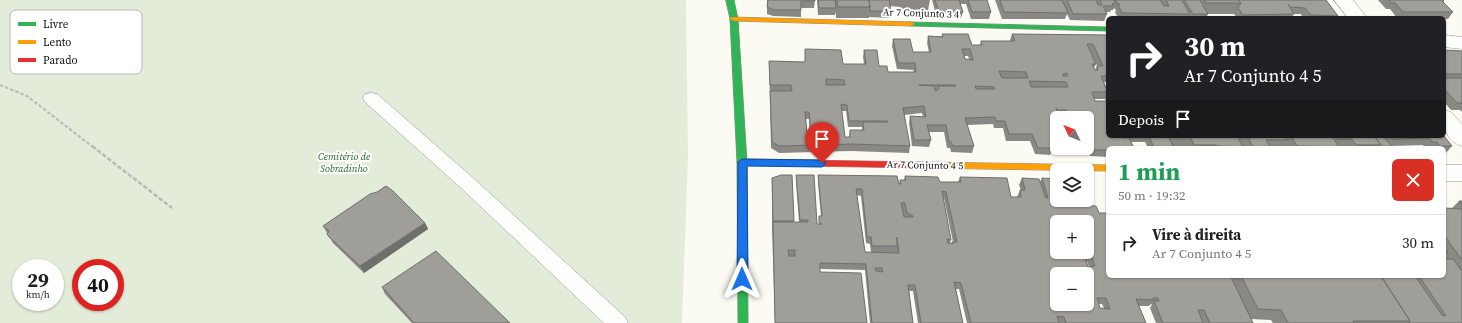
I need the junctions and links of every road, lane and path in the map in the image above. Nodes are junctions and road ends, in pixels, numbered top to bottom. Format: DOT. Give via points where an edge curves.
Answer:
graph roads {
  1 [pos="730,0"];
  2 [pos="1343,0"];
  3 [pos="1356,16"];
  4 [pos="734,19"];
  5 [pos="1106,29"];
  6 [pos="1446,41"];
  7 [pos="1462,43"];
  8 [pos="0,85"];
  9 [pos="371,98"];
  10 [pos="1446,119"];
  11 [pos="1462,138"];
  12 [pos="742,162"];
  13 [pos="1106,168"];
  14 [pos="1446,173"];
  15 [pos="1462,173"];
  16 [pos="172,208"];
  17 [pos="618,323"];
  18 [pos="743,323"];
  1 -- 4 [label="street"];
  2 -- 3 [label="street"];
  4 -- 5 [label="street, Ar 7 Conjunto 3 4"];
  4 -- 12 [label="street"];
  6 -- 7 [label="street"];
  8 -- 16 [label="path" via="27,96"];
  9 -- 17 [label="lane"];
  10 -- 11 [label="street"];
  12 -- 13 [label="street, Ar 7 Conjunto 4 5"];
  12 -- 18 [label="street"];
  14 -- 15 [label="street"];
}
